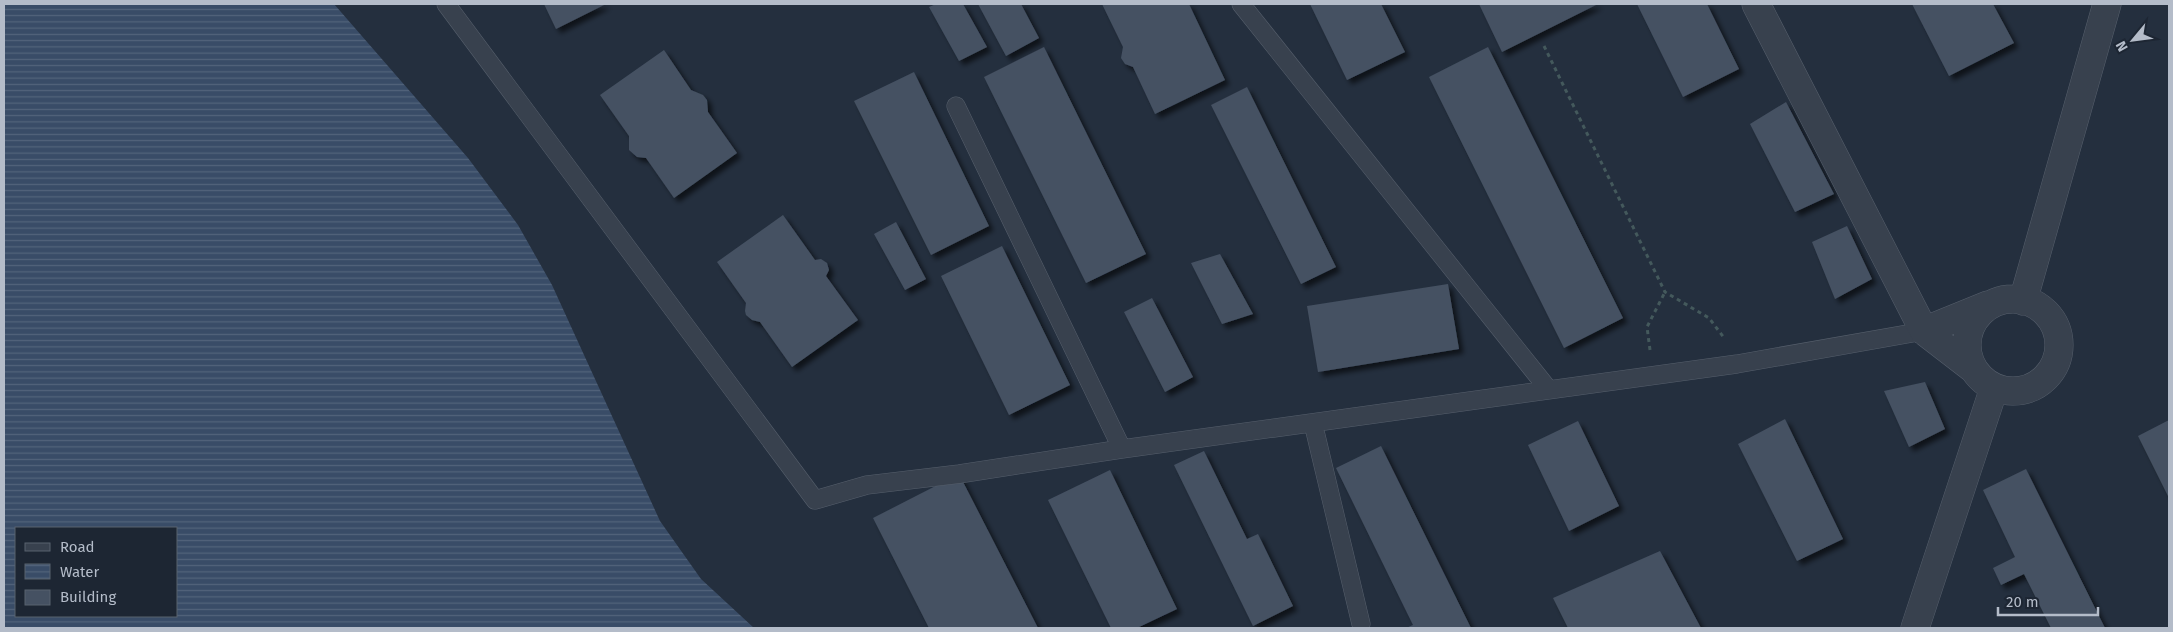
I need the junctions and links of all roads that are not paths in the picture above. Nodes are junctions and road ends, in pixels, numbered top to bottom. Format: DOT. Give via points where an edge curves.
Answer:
graph roads {
  1 [pos="446,4"];
  2 [pos="1241,4"];
  3 [pos="1756,4"];
  4 [pos="2107,4"];
  5 [pos="956,106"];
  6 [pos="2023,301"];
  7 [pos="1989,305"];
  8 [pos="1924,331"];
  9 [pos="1972,368"];
  10 [pos="1994,388"];
  11 [pos="1549,390"];
  12 [pos="1313,423"];
  13 [pos="1122,449"];
  14 [pos="1361,624"];
  15 [pos="1915,628"];
  1 -- 13 [label="lane" via="815,500 867,485"];
  2 -- 11 [label="lane"];
  3 -- 8 [label="street"];
  4 -- 6 [label="street"];
  5 -- 13 [label="lane"];
  6 -- 7 [label="street" via="2011,298"];
  6 -- 10 [label="street" via="2034,303 2052,320 2060,342 2055,366 2040,384 2018,392"];
  7 -- 8 [label="street"];
  7 -- 9 [label="street" via="1972,322 1966,345"];
  8 -- 9 [label="street"];
  8 -- 11 [label="lane" via="1737,364"];
  9 -- 10 [label="street"];
  10 -- 15 [label="street"];
  11 -- 12 [label="lane"];
  12 -- 13 [label="lane"];
  12 -- 14 [label="lane"];
}
